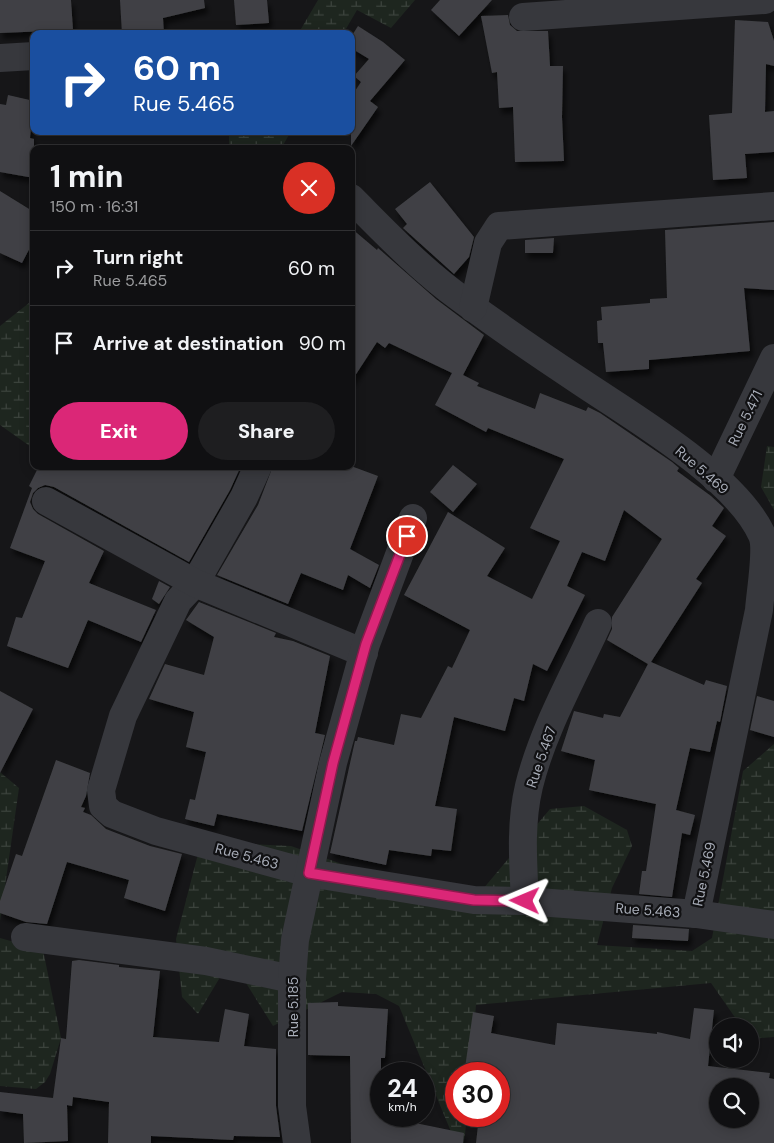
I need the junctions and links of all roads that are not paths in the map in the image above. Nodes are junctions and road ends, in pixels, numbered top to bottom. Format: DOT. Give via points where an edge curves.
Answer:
graph roads {
  1 [pos="765,0"];
  2 [pos="524,17"];
  3 [pos="30,56"];
  4 [pos="0,58"];
  5 [pos="355,202"];
  6 [pos="774,206"];
  7 [pos="473,308"];
  8 [pos="774,358"];
  9 [pos="256,470"];
  10 [pos="716,479"];
  11 [pos="46,501"];
  12 [pos="413,518"];
  13 [pos="195,583"];
  14 [pos="598,623"];
  15 [pos="364,653"];
  16 [pos="309,873"];
  17 [pos="525,901"];
  18 [pos="696,914"];
  19 [pos="774,925"];
  20 [pos="25,937"];
  21 [pos="292,980"];
  22 [pos="297,1143"];
  1 -- 2 [label="street"];
  3 -- 4 [label="street"];
  5 -- 7 [label="street, Rue 5.469" via="431,276"];
  6 -- 7 [label="street" via="499,226 488,243"];
  7 -- 10 [label="street, Rue 5.469" via="662,436"];
  8 -- 10 [label="street, Rue 5.471"];
  9 -- 13 [label="street, Rue 5.463"];
  10 -- 18 [label="street, Rue 5.469" via="751,516 763,537 763,565 759,610"];
  11 -- 13 [label="street"];
  12 -- 15 [label="street, Rue 5.185"];
  13 -- 15 [label="street"];
  13 -- 16 [label="street, Rue 5.463" via="178,601 123,716 101,790 103,806 112,814 156,831"];
  14 -- 17 [label="street, Rue 5.467" via="542,747 529,787 522,839"];
  15 -- 16 [label="street, Rue 5.185" via="333,763"];
  16 -- 17 [label="street, Rue 5.463" via="474,900"];
  16 -- 21 [label="street, Rue 5.185" via="295,940"];
  17 -- 18 [label="street, Rue 5.463"];
  18 -- 19 [label="street, Rue 5.463"];
  20 -- 21 [label="street" via="206,961"];
  21 -- 22 [label="street, Rue 5.185" via="292,1106"];
}
